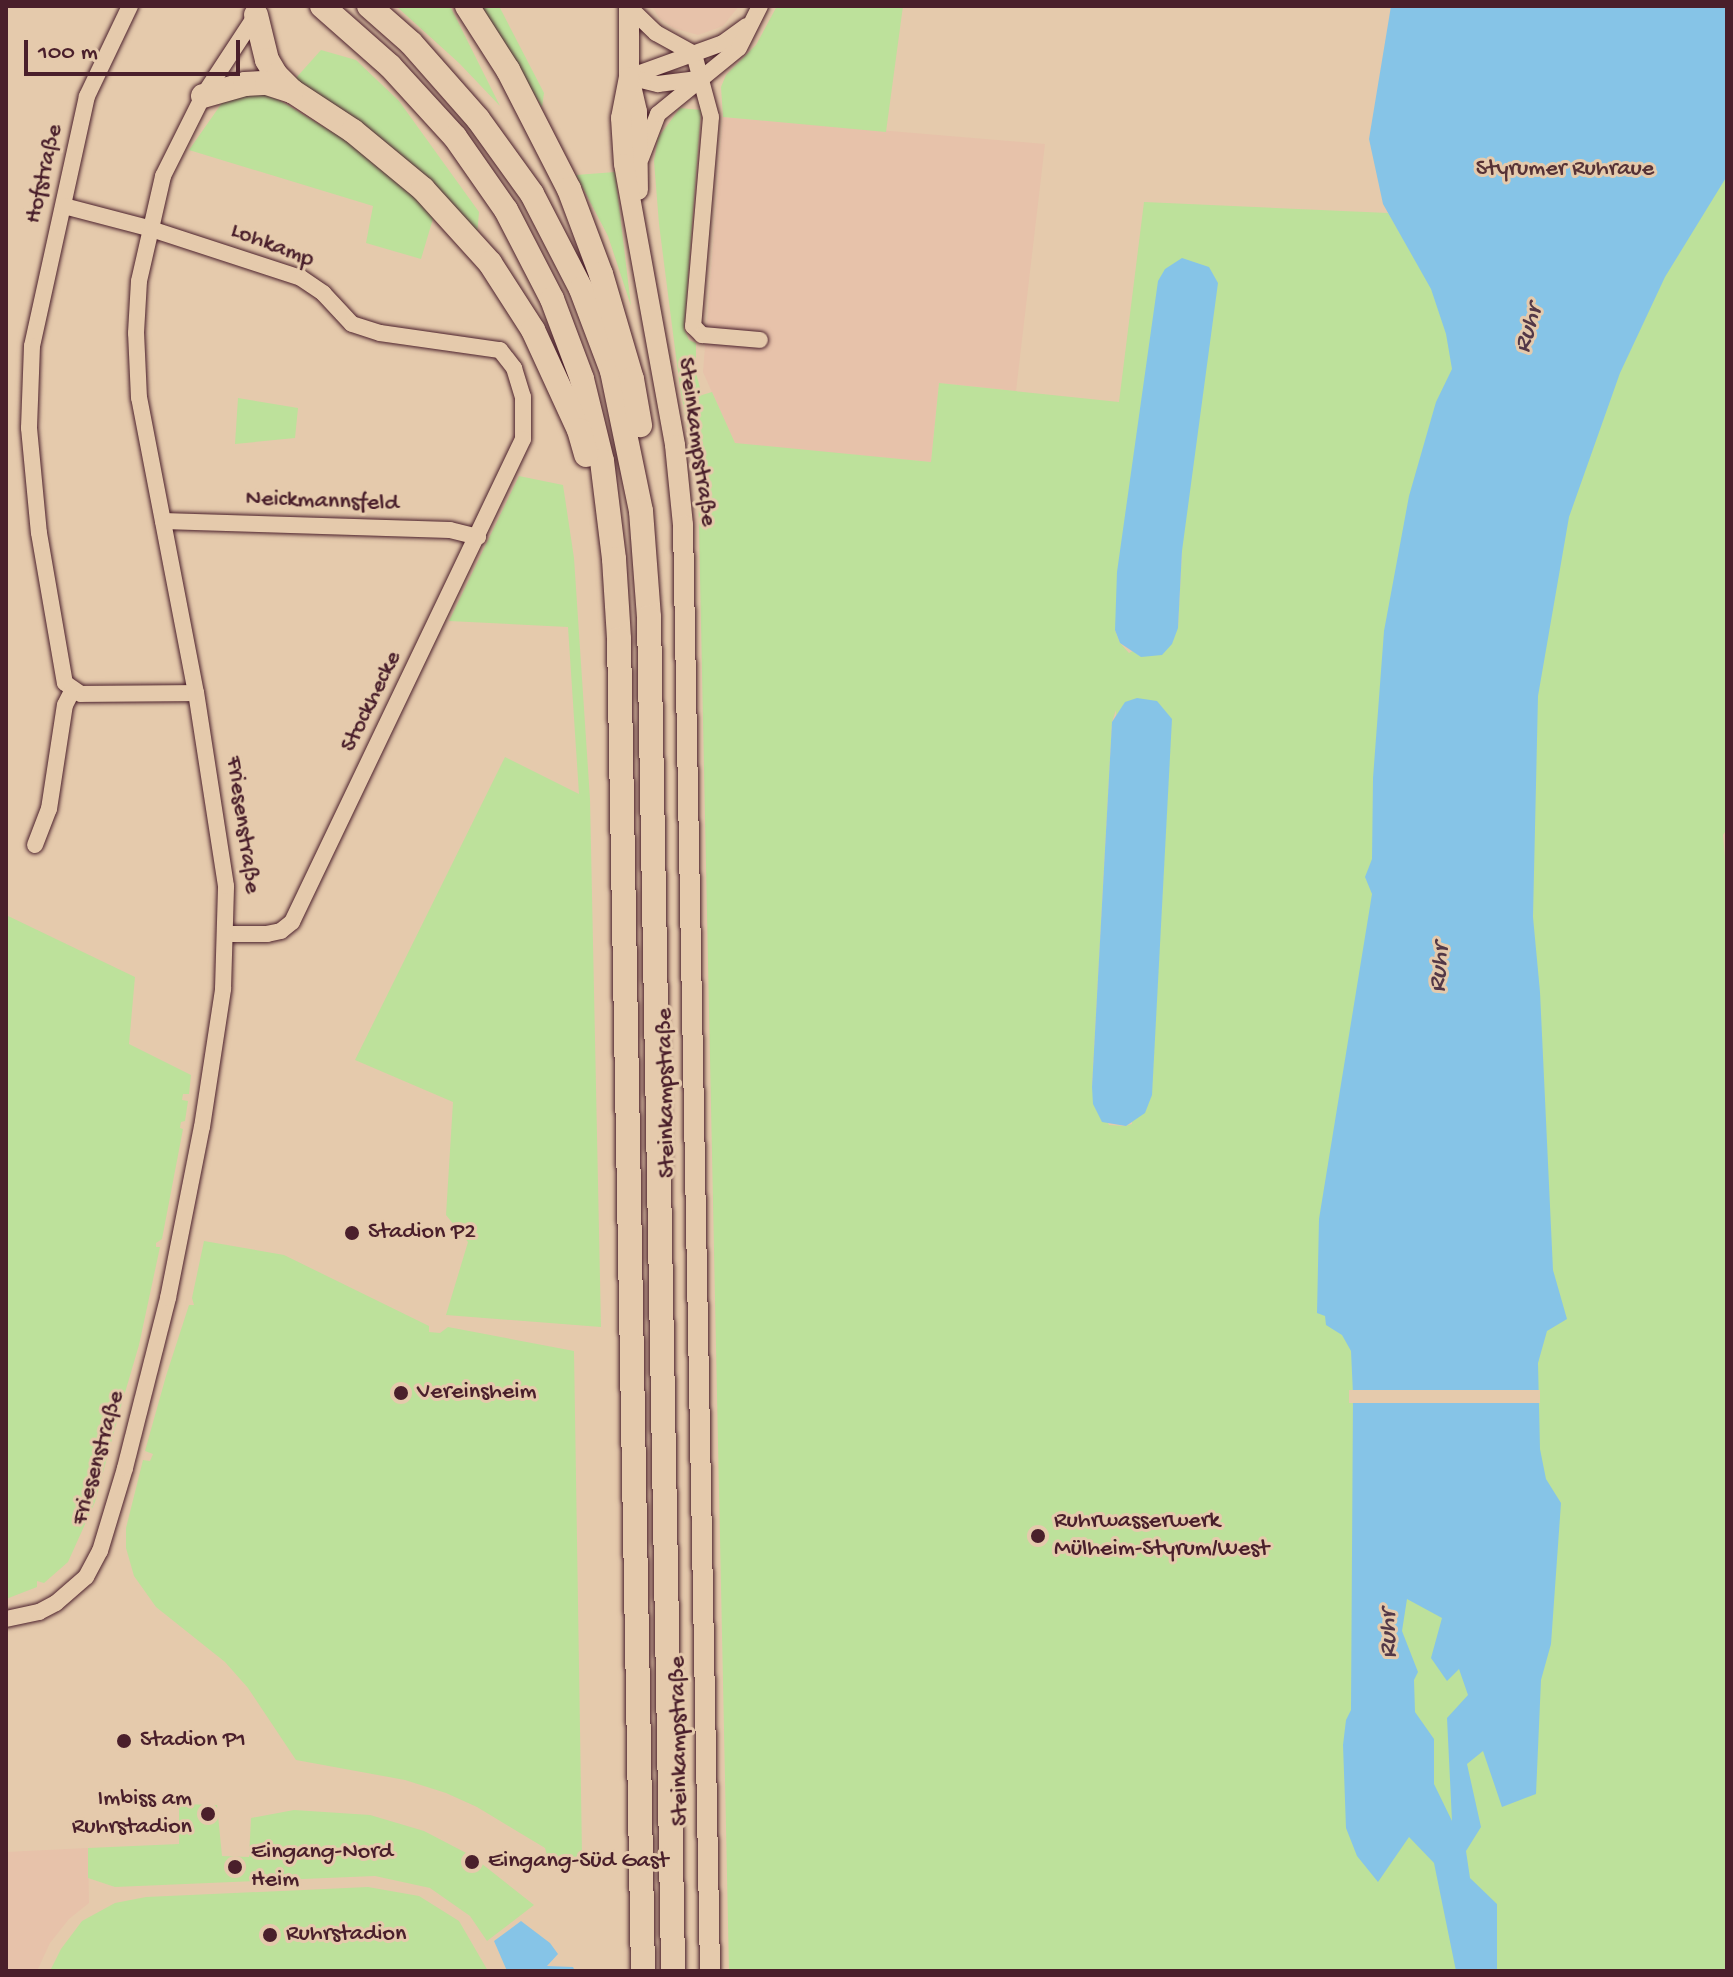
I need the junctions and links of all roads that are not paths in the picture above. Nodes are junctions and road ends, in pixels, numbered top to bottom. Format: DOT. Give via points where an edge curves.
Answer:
graph roads {
  1 [pos="130,6"];
  2 [pos="322,6"];
  3 [pos="369,6"];
  4 [pos="467,6"];
  5 [pos="629,6"];
  6 [pos="760,6"];
  7 [pos="259,10"];
  8 [pos="751,23"];
  9 [pos="694,54"];
  10 [pos="629,77"];
  11 [pos="701,78"];
  12 [pos="292,91"];
  13 [pos="203,96"];
  14 [pos="639,166"];
  15 [pos="64,206"];
  16 [pos="637,218"];
  17 [pos="148,228"];
  18 [pos="760,340"];
  19 [pos="523,439"];
  20 [pos="641,511"];
  21 [pos="163,521"];
  22 [pos="478,537"];
  23 [pos="614,559"];
  24 [pos="72,691"];
  25 [pos="196,693"];
  26 [pos="35,845"];
  27 [pos="227,934"];
  28 [pos="6,1619"];
  29 [pos="643,1971"];
  30 [pos="673,1971"];
  31 [pos="710,1971"];
  1 -- 15 [label="street, Hofstraße" via="87,96"];
  2 -- 23 [label="highway" via="390,66 455,137 506,210 552,299 582,379 602,461"];
  3 -- 20 [label="highway" via="411,43 478,119 532,194 581,289 612,371"];
  4 -- 20 [label="highway" via="508,70 569,189 601,274 632,379 641,432"];
  5 -- 9 [label="street" via="656,33"];
  5 -- 10 [label="main road, Steinkampstraße"];
  6 -- 8 [label="street"];
  7 -- 12 [label="highway" via="267,60"];
  7 -- 13 [label="street, Friesenstraße"];
  8 -- 9 [label="street" via="723,43"];
  8 -- 11 [label="street" via="739,48"];
  9 -- 10 [label="street"];
  9 -- 11 [label="street, Steinkampstraße"];
  10 -- 11 [label="street" via="658,84"];
  10 -- 14 [label="main road, Steinkampstraße" via="637,112"];
  10 -- 16 [label="main road, Steinkampstraße" via="621,118 624,164"];
  11 -- 14 [label="street" via="658,114"];
  11 -- 18 [label="street, Steinkampstraße" via="711,117 693,326 702,335"];
  12 -- 13 [label="highway" via="267,83 245,84"];
  12 -- 23 [label="highway" via="353,131 423,189 490,263 533,330 579,430"];
  13 -- 17 [label="street, Friesenstraße" via="176,143"];
  14 -- 16 [label="main road, Steinkampstraße"];
  15 -- 17 [label="street, Lohkamp"];
  15 -- 24 [label="street, Hofstraße" via="32,346 29,428 39,533 65,683"];
  16 -- 31 [label="main road, Steinkampstraße" via="683,525"];
  17 -- 19 [label="street, Lohkamp" via="301,278 352,324 380,333 500,350 514,368 523,397"];
  17 -- 21 [label="street, Friesenstraße" via="139,281 139,398"];
  19 -- 22 [label="street, Stockhecke"];
  20 -- 30 [label="highway" via="649,617"];
  21 -- 22 [label="street, Neickmannsfeld" via="450,530"];
  21 -- 25 [label="street, Friesenstraße"];
  22 -- 27 [label="street, Stockhecke" via="292,922 267,934"];
  23 -- 29 [label="highway"];
  24 -- 25 [label="street"];
  24 -- 26 [label="street" via="65,705 49,809"];
  25 -- 27 [label="street, Friesenstraße" via="226,886"];
  27 -- 28 [label="street, Friesenstraße" via="202,1127 168,1298 100,1551 86,1577 56,1603"];
}
